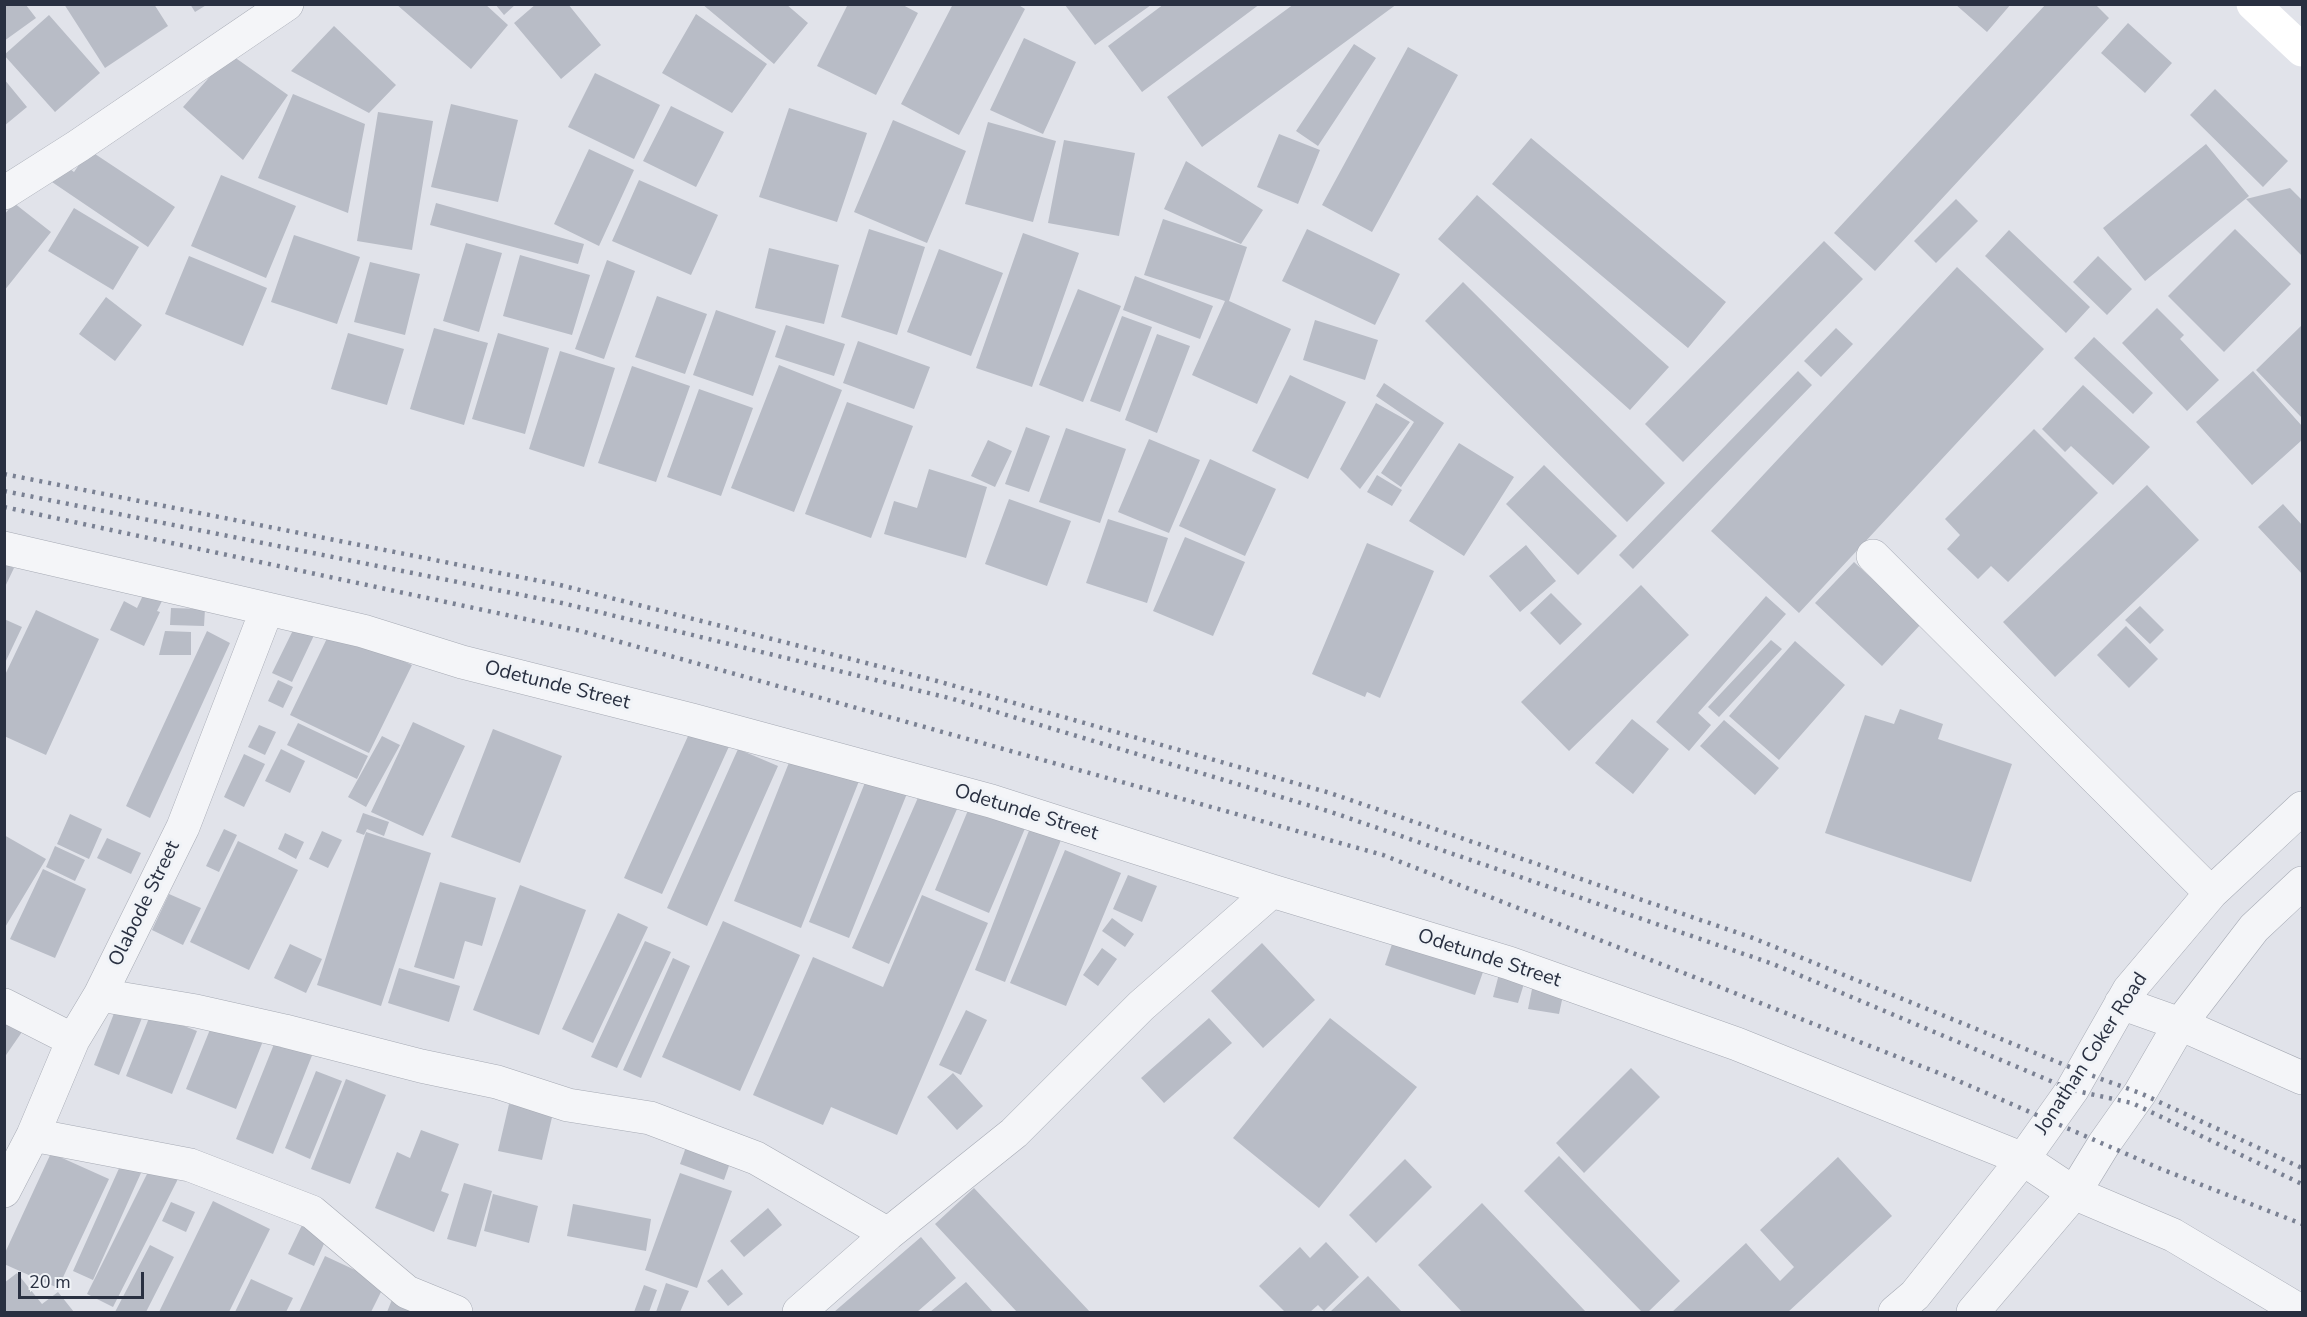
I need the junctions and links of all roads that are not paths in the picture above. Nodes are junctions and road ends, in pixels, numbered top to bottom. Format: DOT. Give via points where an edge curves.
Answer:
graph roads {
  1 [pos="287,4"];
  2 [pos="2253,4"];
  3 [pos="2302,50"];
  4 [pos="4,192"];
  5 [pos="4,548"];
  6 [pos="1873,556"];
  7 [pos="267,609"];
  8 [pos="2302,808"];
  9 [pos="2302,883"];
  10 [pos="1272,891"];
  11 [pos="2211,893"];
  12 [pos="100,995"];
  13 [pos="2121,1003"];
  14 [pos="4,1005"];
  15 [pos="2180,1024"];
  16 [pos="73,1040"];
  17 [pos="2302,1078"];
  18 [pos="33,1135"];
  19 [pos="2023,1159"];
  20 [pos="4,1191"];
  21 [pos="2074,1193"];
  22 [pos="888,1234"];
  23 [pos="456,1312"];
  24 [pos="799,1312"];
  25 [pos="1895,1312"];
  26 [pos="1973,1312"];
  27 [pos="2302,1312"];
  1 -- 4 [label="street"];
  2 -- 3 [label="main road"];
  5 -- 7 [label="street, Odetunde Street"];
  6 -- 11 [label="street"];
  7 -- 10 [label="street, Odetunde Street" via="363,631 462,662 992,801"];
  7 -- 12 [label="street, Olabode Street" via="183,827"];
  8 -- 11 [label="street, Jonathan Coker Road"];
  9 -- 15 [label="street" via="2254,928"];
  10 -- 19 [label="street, Odetunde Street" via="1509,963 1726,1040"];
  10 -- 22 [label="street" via="1141,1006 1014,1133"];
  11 -- 13 [label="street, Jonathan Coker Road"];
  12 -- 16 [label="street, Olabode Street"];
  12 -- 22 [label="street" via="196,1011 497,1082 568,1105 650,1118 756,1158"];
  13 -- 15 [label="street"];
  13 -- 19 [label="street, Jonathan Coker Road" via="2072,1090"];
  14 -- 16 [label="street"];
  15 -- 17 [label="street"];
  15 -- 21 [label="street"];
  16 -- 18 [label="street, Olabode Street"];
  18 -- 20 [label="street, Olabode Street"];
  18 -- 23 [label="street" via="190,1165 312,1212 407,1292"];
  19 -- 21 [label="street, Odetunde Street"];
  19 -- 25 [label="street, Jonathan Coker Road" via="1915,1295"];
  21 -- 26 [label="street"];
  21 -- 27 [label="street, Odetunde Street" via="2173,1235"];
  22 -- 24 [label="street"];
}
